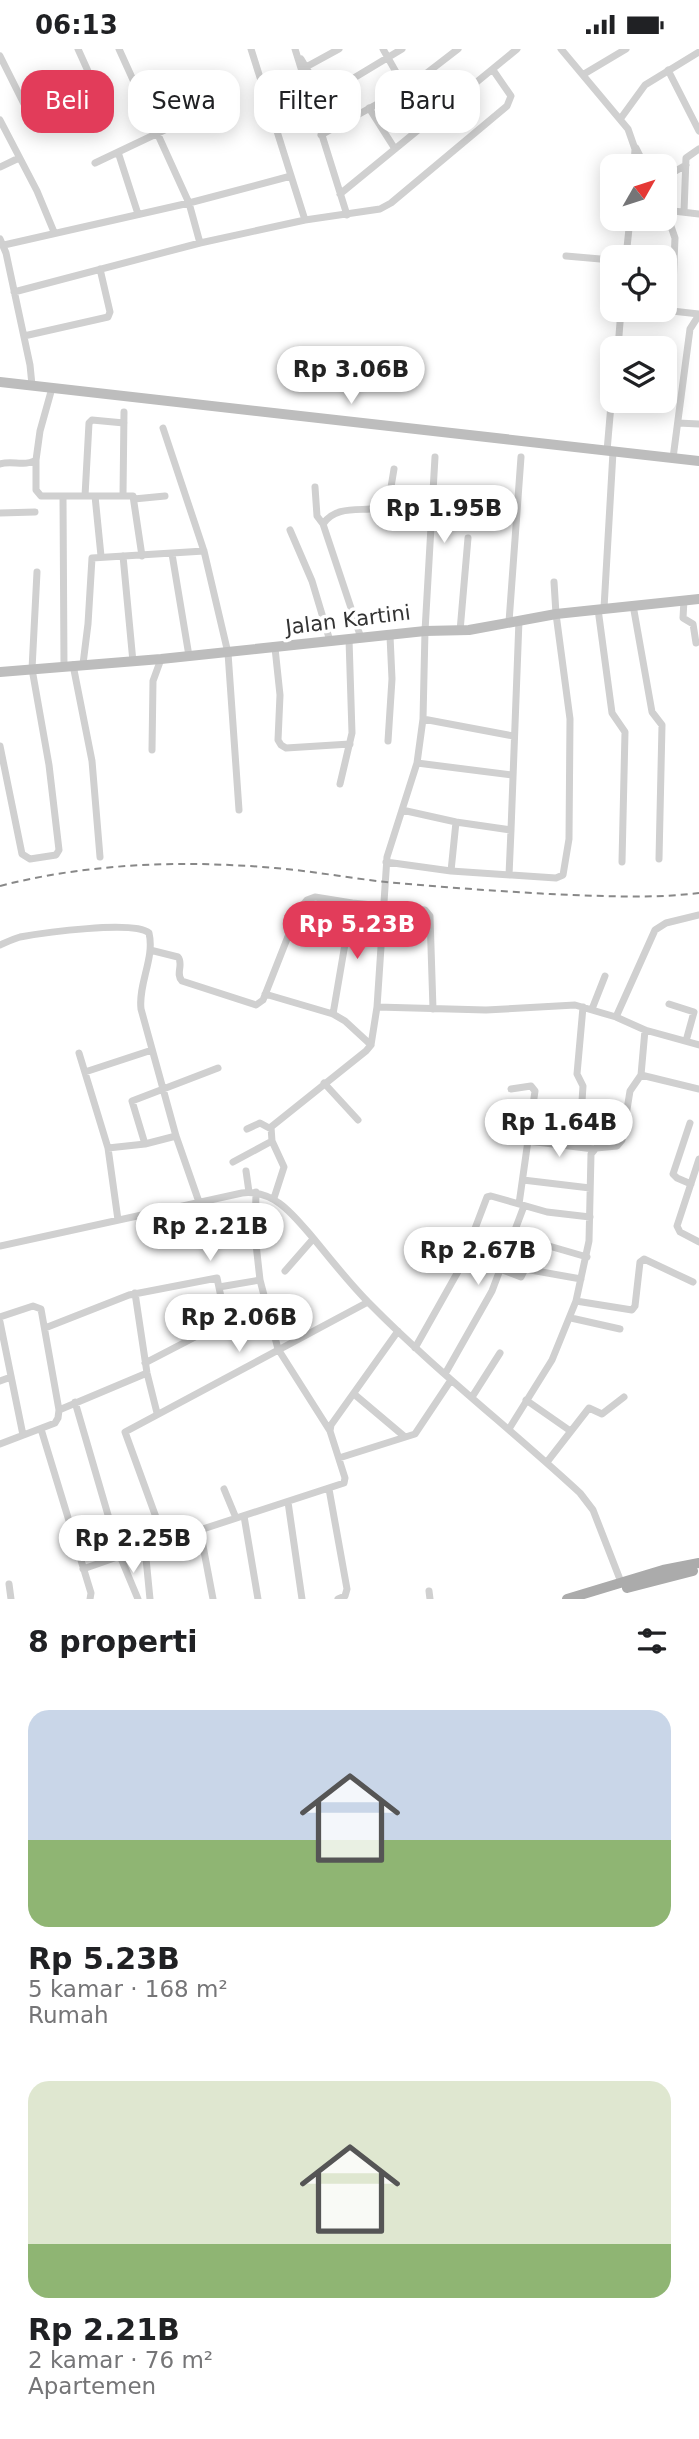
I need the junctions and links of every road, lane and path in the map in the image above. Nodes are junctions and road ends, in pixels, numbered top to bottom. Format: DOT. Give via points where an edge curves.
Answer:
graph roads {
  1 [pos="78,49"];
  2 [pos="119,49"];
  3 [pos="251,49"];
  4 [pos="295,49"];
  5 [pos="339,49"];
  6 [pos="383,49"];
  7 [pos="401,49"];
  8 [pos="457,49"];
  9 [pos="517,49"];
  10 [pos="561,49"];
  11 [pos="626,49"];
  12 [pos="699,52"];
  13 [pos="0,56"];
  14 [pos="388,58"];
  15 [pos="306,67"];
  16 [pos="87,70"];
  17 [pos="129,70"];
  18 [pos="308,70"];
  19 [pos="395,70"];
  20 [pos="429,70"];
  21 [pos="493,70"];
  22 [pos="668,71"];
  23 [pos="361,74"];
  24 [pos="584,74"];
  25 [pos="21,98"];
  26 [pos="375,105"];
  27 [pos="369,108"];
  28 [pos="361,113"];
  29 [pos="621,118"];
  30 [pos="0,120"];
  31 [pos="699,131"];
  32 [pos="158,133"];
  33 [pos="325,133"];
  34 [pos="321,135"];
  35 [pos="634,144"];
  36 [pos="395,149"];
  37 [pos="699,149"];
  38 [pos="118,152"];
  39 [pos="634,154"];
  40 [pos="639,154"];
  41 [pos="19,158"];
  42 [pos="94,163"];
  43 [pos="686,165"];
  44 [pos="0,167"];
  45 [pos="677,170"];
  46 [pos="291,176"];
  47 [pos="340,194"];
  48 [pos="189,203"];
  49 [pos="677,211"];
  50 [pos="684,212"];
  51 [pos="138,214"];
  52 [pos="699,214"];
  53 [pos="347,215"];
  54 [pos="305,220"];
  55 [pos="54,232"];
  56 [pos="2,242"];
  57 [pos="200,243"];
  58 [pos="566,256"];
  59 [pos="600,259"];
  60 [pos="100,269"];
  61 [pos="14,292"];
  62 [pos="677,311"];
  63 [pos="699,315"];
  64 [pos="24,336"];
  65 [pos="0,382"];
  66 [pos="32,385"];
  67 [pos="52,388"];
  68 [pos="124,412"];
  69 [pos="611,413"];
  70 [pos="124,423"];
  71 [pos="678,423"];
  72 [pos="699,424"];
  73 [pos="163,428"];
  74 [pos="610,452"];
  75 [pos="435,457"];
  76 [pos="522,457"];
  77 [pos="673,459"];
  78 [pos="36,460"];
  79 [pos="699,461"];
  80 [pos="0,464"];
  81 [pos="394,469"];
  82 [pos="315,487"];
  83 [pos="123,495"];
  84 [pos="85,496"];
  85 [pos="95,496"];
  86 [pos="164,496"];
  87 [pos="63,497"];
  88 [pos="134,499"];
  89 [pos="35,512"];
  90 [pos="0,513"];
  91 [pos="323,524"];
  92 [pos="290,530"];
  93 [pos="468,538"];
  94 [pos="204,551"];
  95 [pos="172,554"];
  96 [pos="123,556"];
  97 [pos="142,556"];
  98 [pos="101,557"];
  99 [pos="37,572"];
  100 [pos="554,582"];
  101 [pos="699,599"];
  102 [pos="684,600"];
  103 [pos="633,605"];
  104 [pos="601,609"];
  105 [pos="556,614"];
  106 [pos="514,621"];
  107 [pos="425,631"];
  108 [pos="460,631"];
  109 [pos="390,636"];
  110 [pos="361,638"];
  111 [pos="349,639"];
  112 [pos="330,641"];
  113 [pos="696,643"];
  114 [pos="275,648"];
  115 [pos="228,653"];
  116 [pos="190,656"];
  117 [pos="161,659"];
  118 [pos="133,662"];
  119 [pos="73,665"];
  120 [pos="33,669"];
  121 [pos="0,672"];
  122 [pos="424,719"];
  123 [pos="513,736"];
  124 [pos="388,741"];
  125 [pos="350,744"];
  126 [pos="0,746"];
  127 [pos="152,750"];
  128 [pos="417,763"];
  129 [pos="3,772"];
  130 [pos="512,775"];
  131 [pos="340,784"];
  132 [pos="239,810"];
  133 [pos="402,810"];
  134 [pos="456,822"];
  135 [pos="511,830"];
  136 [pos="100,857"];
  137 [pos="659,859"];
  138 [pos="386,862"];
  139 [pos="622,862"];
  140 [pos="451,871"];
  141 [pos="509,875"];
  142 [pos="352,903"];
  143 [pos="382,904"];
  144 [pos="699,915"];
  145 [pos="0,945"];
  146 [pos="149,950"];
  147 [pos="605,976"];
  148 [pos="265,994"];
  149 [pos="669,1004"];
  150 [pos="377,1007"];
  151 [pos="583,1007"];
  152 [pos="433,1009"];
  153 [pos="592,1009"];
  154 [pos="333,1014"];
  155 [pos="616,1017"];
  156 [pos="645,1030"];
  157 [pos="686,1041"];
  158 [pos="371,1045"];
  159 [pos="699,1045"];
  160 [pos="152,1050"];
  161 [pos="79,1053"];
  162 [pos="218,1068"];
  163 [pos="85,1072"];
  164 [pos="641,1075"];
  165 [pos="324,1083"];
  166 [pos="163,1089"];
  167 [pos="511,1089"];
  168 [pos="699,1089"];
  169 [pos="358,1120"];
  170 [pos="690,1123"];
  171 [pos="247,1129"];
  172 [pos="271,1129"];
  173 [pos="176,1136"];
  174 [pos="272,1141"];
  175 [pos="528,1141"];
  176 [pos="145,1144"];
  177 [pos="579,1147"];
  178 [pos="108,1148"];
  179 [pos="594,1149"];
  180 [pos="699,1159"];
  181 [pos="233,1162"];
  182 [pos="697,1169"];
  183 [pos="246,1171"];
  184 [pos="523,1180"];
  185 [pos="691,1184"];
  186 [pos="590,1188"];
  187 [pos="252,1192"];
  188 [pos="274,1198"];
  189 [pos="199,1202"];
  190 [pos="521,1205"];
  191 [pos="590,1217"];
  192 [pos="118,1220"];
  193 [pos="313,1239"];
  194 [pos="699,1242"];
  195 [pos="549,1245"];
  196 [pos="0,1246"];
  197 [pos="587,1257"];
  198 [pos="500,1269"];
  199 [pos="285,1271"];
  200 [pos="581,1279"];
  201 [pos="260,1280"];
  202 [pos="693,1282"];
  203 [pos="219,1287"];
  204 [pos="135,1293"];
  205 [pos="576,1301"];
  206 [pos="368,1302"];
  207 [pos="571,1318"];
  208 [pos="0,1319"];
  209 [pos="45,1328"];
  210 [pos="621,1329"];
  211 [pos="398,1331"];
  212 [pos="415,1348"];
  213 [pos="278,1349"];
  214 [pos="500,1353"];
  215 [pos="145,1363"];
  216 [pos="147,1373"];
  217 [pos="11,1377"];
  218 [pos="448,1377"];
  219 [pos="0,1381"];
  220 [pos="354,1394"];
  221 [pos="472,1397"];
  222 [pos="624,1397"];
  223 [pos="526,1400"];
  224 [pos="75,1402"];
  225 [pos="59,1410"];
  226 [pos="157,1413"];
  227 [pos="41,1429"];
  228 [pos="509,1429"];
  229 [pos="569,1430"];
  230 [pos="330,1431"];
  231 [pos="23,1435"];
  232 [pos="405,1437"];
  233 [pos="0,1444"];
  234 [pos="339,1458"];
  235 [pos="547,1462"];
  236 [pos="224,1489"];
  237 [pos="329,1489"];
  238 [pos="288,1502"];
  239 [pos="240,1517"];
  240 [pos="200,1530"];
  241 [pos="165,1542"];
  242 [pos="145,1548"];
  243 [pos="120,1556"];
  244 [pos="699,1563"];
  245 [pos="83,1569"];
  246 [pos="699,1570"];
  247 [pos="621,1582"];
  248 [pos="9,1584"];
  249 [pos="11,1599"];
  250 [pos="90,1599"];
  251 [pos="138,1599"];
  252 [pos="150,1599"];
  253 [pos="213,1599"];
  254 [pos="258,1599"];
  255 [pos="302,1599"];
  256 [pos="338,1599"];
  257 [pos="567,1599"];
  258 [pos="587,1599"];
  1 -- 16 [label="street"];
  2 -- 17 [label="street"];
  3 -- 46 [label="street"];
  4 -- 15 [label="street"];
  4 -- 34 [label="street"];
  5 -- 15 [label="street"];
  6 -- 14 [label="street"];
  7 -- 14 [label="street"];
  8 -- 20 [label="street"];
  9 -- 21 [label="street"];
  10 -- 24 [label="street"];
  11 -- 24 [label="street"];
  12 -- 22 [label="street"];
  13 -- 25 [label="street"];
  14 -- 19 [label="street"];
  14 -- 23 [label="street"];
  15 -- 18 [label="street"];
  21 -- 36 [label="street"];
  21 -- 53 [label="street" via="511,96 507,106 384,207"];
  22 -- 29 [label="street" via="645,85"];
  22 -- 31 [label="street"];
  24 -- 29 [label="street"];
  26 -- 27 [label="street"];
  27 -- 28 [label="street"];
  27 -- 36 [label="street"];
  29 -- 35 [label="street"];
  30 -- 41 [label="street"];
  32 -- 38 [label="street"];
  32 -- 48 [label="street"];
  33 -- 34 [label="street"];
  34 -- 47 [label="street"];
  35 -- 39 [label="street"];
  35 -- 40 [label="street"];
  36 -- 47 [label="street"];
  37 -- 43 [label="street" via="687,157"];
  38 -- 42 [label="street"];
  38 -- 51 [label="street"];
  41 -- 44 [label="street"];
  41 -- 55 [label="street"];
  43 -- 45 [label="street"];
  43 -- 50 [label="street"];
  46 -- 48 [label="street"];
  46 -- 54 [label="street"];
  47 -- 53 [label="street"];
  48 -- 51 [label="street"];
  48 -- 57 [label="street"];
  49 -- 50 [label="street"];
  50 -- 52 [label="street"];
  51 -- 55 [label="street"];
  53 -- 54 [label="street"];
  54 -- 57 [label="street"];
  55 -- 56 [label="street"];
  56 -- 61 [label="street"];
  57 -- 60 [label="street"];
  58 -- 59 [label="street"];
  60 -- 61 [label="street"];
  60 -- 64 [label="street" via="108,317"];
  61 -- 64 [label="street"];
  62 -- 63 [label="street"];
  63 -- 71 [label="street" via="690,330"];
  64 -- 66 [label="street"];
  65 -- 66 [label="street"];
  66 -- 67 [label="street"];
  67 -- 74 [label="street"];
  67 -- 78 [label="street"];
  68 -- 70 [label="street"];
  69 -- 74 [label="street"];
  70 -- 83 [label="street"];
  70 -- 84 [label="street" via="89,423"];
  71 -- 72 [label="street"];
  71 -- 77 [label="street"];
  73 -- 94 [label="street"];
  74 -- 77 [label="street"];
  74 -- 104 [label="street"];
  75 -- 107 [label="street"];
  76 -- 106 [label="street"];
  77 -- 79 [label="street"];
  78 -- 80 [label="street"];
  78 -- 87 [label="street" via="38,495"];
  81 -- 91 [label="street" via="391,498 385,508 348,510"];
  82 -- 91 [label="street" via="317,516"];
  83 -- 85 [label="street"];
  83 -- 88 [label="street"];
  84 -- 85 [label="street"];
  84 -- 87 [label="street"];
  85 -- 98 [label="street"];
  86 -- 88 [label="street"];
  87 -- 119 [label="street"];
  88 -- 97 [label="street"];
  89 -- 90 [label="street"];
  91 -- 110 [label="street"];
  92 -- 112 [label="street"];
  93 -- 108 [label="street"];
  94 -- 95 [label="street"];
  94 -- 115 [label="street"];
  95 -- 97 [label="street"];
  95 -- 116 [label="street"];
  96 -- 97 [label="street"];
  96 -- 98 [label="street"];
  96 -- 118 [label="street"];
  98 -- 119 [label="street" via="91,560 88,624"];
  99 -- 120 [label="street"];
  100 -- 105 [label="street"];
  101 -- 102 [label="street, Jalan Kartini"];
  102 -- 103 [label="street, Jalan Kartini"];
  102 -- 113 [label="street" via="683,618 693,624"];
  103 -- 104 [label="street, Jalan Kartini"];
  103 -- 137 [label="street" via="652,712 662,725"];
  104 -- 105 [label="street, Jalan Kartini"];
  104 -- 139 [label="street" via="612,713 625,732"];
  105 -- 106 [label="street, Jalan Kartini"];
  105 -- 141 [label="street" via="570,719 569,839 564,873 556,878"];
  106 -- 108 [label="street, Jalan Kartini"];
  106 -- 123 [label="street"];
  107 -- 108 [label="street, Jalan Kartini"];
  107 -- 109 [label="street, Jalan Kartini"];
  107 -- 122 [label="street"];
  109 -- 110 [label="street, Jalan Kartini"];
  109 -- 124 [label="street" via="393,679"];
  110 -- 111 [label="street, Jalan Kartini"];
  111 -- 112 [label="street, Jalan Kartini"];
  111 -- 125 [label="street"];
  112 -- 114 [label="street, Jalan Kartini"];
  114 -- 115 [label="street, Jalan Kartini"];
  114 -- 125 [label="street" via="281,745"];
  115 -- 116 [label="street, Jalan Kartini"];
  115 -- 132 [label="street"];
  116 -- 117 [label="street, Jalan Kartini"];
  117 -- 118 [label="street, Jalan Kartini"];
  117 -- 127 [label="street" via="153,681"];
  118 -- 119 [label="street, Jalan Kartini"];
  119 -- 120 [label="street, Jalan Kartini"];
  119 -- 136 [label="street" via="92,761"];
  120 -- 121 [label="street, Jalan Kartini"];
  120 -- 129 [label="street" via="57,854 30,859 22,854"];
  122 -- 123 [label="street"];
  122 -- 128 [label="street"];
  123 -- 130 [label="street"];
  125 -- 131 [label="street"];
  126 -- 129 [label="street"];
  128 -- 130 [label="street"];
  128 -- 133 [label="street"];
  130 -- 135 [label="street"];
  133 -- 134 [label="street"];
  133 -- 138 [label="street"];
  134 -- 135 [label="street"];
  134 -- 140 [label="street"];
  135 -- 141 [label="street"];
  138 -- 140 [label="street"];
  138 -- 143 [label="street"];
  140 -- 141 [label="street"];
  142 -- 143 [label="street"];
  142 -- 148 [label="street" via="315,897 303,904"];
  142 -- 154 [label="street"];
  143 -- 150 [label="street"];
  143 -- 152 [label="street" via="425,910 430,916"];
  144 -- 155 [label="street" via="655,930"];
  145 -- 146 [label="street" via="22,937 113,927 145,930 150,936"];
  146 -- 148 [label="street" via="178,957 182,981 252,1005 261,1002"];
  146 -- 160 [label="street" via="140,1004"];
  147 -- 153 [label="street"];
  148 -- 154 [label="street"];
  149 -- 157 [label="street" via="694,1011"];
  150 -- 152 [label="street"];
  150 -- 158 [label="street"];
  151 -- 152 [label="street"];
  151 -- 153 [label="street"];
  151 -- 177 [label="street" via="577,1074 583,1086"];
  153 -- 155 [label="street"];
  154 -- 158 [label="street"];
  155 -- 156 [label="street"];
  156 -- 157 [label="street"];
  156 -- 164 [label="street"];
  157 -- 159 [label="street"];
  158 -- 165 [label="street"];
  160 -- 163 [label="street"];
  160 -- 166 [label="street"];
  161 -- 163 [label="street"];
  162 -- 166 [label="street"];
  163 -- 178 [label="street"];
  164 -- 168 [label="street"];
  164 -- 179 [label="street" via="629,1095 621,1143"];
  165 -- 169 [label="street"];
  165 -- 172 [label="street"];
  166 -- 173 [label="street"];
  166 -- 176 [label="street" via="132,1101"];
  167 -- 175 [label="street" via="531,1086 535,1090"];
  170 -- 185 [label="street" via="673,1174"];
  171 -- 172 [label="street" via="260,1123"];
  172 -- 174 [label="street"];
  173 -- 176 [label="street"];
  173 -- 189 [label="street"];
  174 -- 181 [label="street"];
  174 -- 188 [label="street" via="284,1167"];
  175 -- 177 [label="street"];
  175 -- 184 [label="street"];
  176 -- 178 [label="street"];
  177 -- 179 [label="street"];
  178 -- 192 [label="street"];
  179 -- 186 [label="street"];
  180 -- 182 [label="street"];
  182 -- 185 [label="street"];
  183 -- 187 [label="street"];
  184 -- 186 [label="street"];
  184 -- 190 [label="street"];
  185 -- 194 [label="street" via="677,1226"];
  186 -- 191 [label="street"];
  187 -- 188 [label="street"];
  187 -- 189 [label="street"];
  187 -- 201 [label="street"];
  188 -- 193 [label="street"];
  189 -- 192 [label="street"];
  190 -- 191 [label="street"];
  190 -- 198 [label="street"];
  190 -- 212 [label="street" via="486,1197 460,1268"];
  191 -- 197 [label="street"];
  192 -- 196 [label="street"];
  193 -- 199 [label="street"];
  193 -- 206 [label="street"];
  195 -- 197 [label="street"];
  197 -- 200 [label="street"];
  198 -- 200 [label="street" via="521,1277 525,1269"];
  198 -- 218 [label="street"];
  200 -- 205 [label="street"];
  201 -- 203 [label="street"];
  201 -- 213 [label="street"];
  202 -- 205 [label="street" via="644,1259 632,1310"];
  203 -- 204 [label="street" via="213,1277"];
  203 -- 215 [label="street" via="223,1323"];
  204 -- 209 [label="street"];
  204 -- 215 [label="street"];
  205 -- 207 [label="street"];
  206 -- 211 [label="street"];
  206 -- 213 [label="street"];
  207 -- 210 [label="street"];
  207 -- 223 [label="street" via="552,1360"];
  208 -- 209 [label="street" via="36,1306 42,1311"];
  208 -- 217 [label="street"];
  209 -- 225 [label="street"];
  211 -- 212 [label="street"];
  211 -- 220 [label="street"];
  212 -- 218 [label="street"];
  213 -- 226 [label="street"];
  213 -- 230 [label="street"];
  214 -- 221 [label="street"];
  215 -- 216 [label="street"];
  216 -- 224 [label="street"];
  216 -- 226 [label="street"];
  217 -- 219 [label="street"];
  217 -- 231 [label="street"];
  218 -- 221 [label="street"];
  218 -- 232 [label="street" via="416,1433"];
  220 -- 230 [label="street"];
  220 -- 232 [label="street"];
  221 -- 228 [label="street"];
  222 -- 229 [label="street" via="602,1414 589,1408"];
  223 -- 228 [label="street"];
  223 -- 229 [label="street"];
  224 -- 225 [label="street"];
  224 -- 243 [label="street"];
  225 -- 227 [label="street" via="55,1423"];
  226 -- 241 [label="street" via="125,1431 124,1436"];
  227 -- 231 [label="street"];
  227 -- 245 [label="street"];
  228 -- 235 [label="street"];
  229 -- 235 [label="street"];
  230 -- 234 [label="street"];
  231 -- 233 [label="street"];
  232 -- 234 [label="street"];
  234 -- 237 [label="street" via="345,1480"];
  235 -- 247 [label="street" via="589,1504"];
  236 -- 239 [label="street"];
  237 -- 238 [label="street"];
  237 -- 256 [label="street" via="347,1589"];
  238 -- 239 [label="street"];
  238 -- 255 [label="street"];
  239 -- 240 [label="street"];
  239 -- 254 [label="street"];
  240 -- 241 [label="street"];
  240 -- 253 [label="street"];
  241 -- 242 [label="street"];
  242 -- 243 [label="street"];
  242 -- 252 [label="street"];
  243 -- 245 [label="street"];
  243 -- 251 [label="street"];
  244 -- 247 [label="main road"];
  245 -- 250 [label="street"];
  246 -- 258 [label="main road"];
  247 -- 257 [label="main road"];
  248 -- 249 [label="street"];
}
